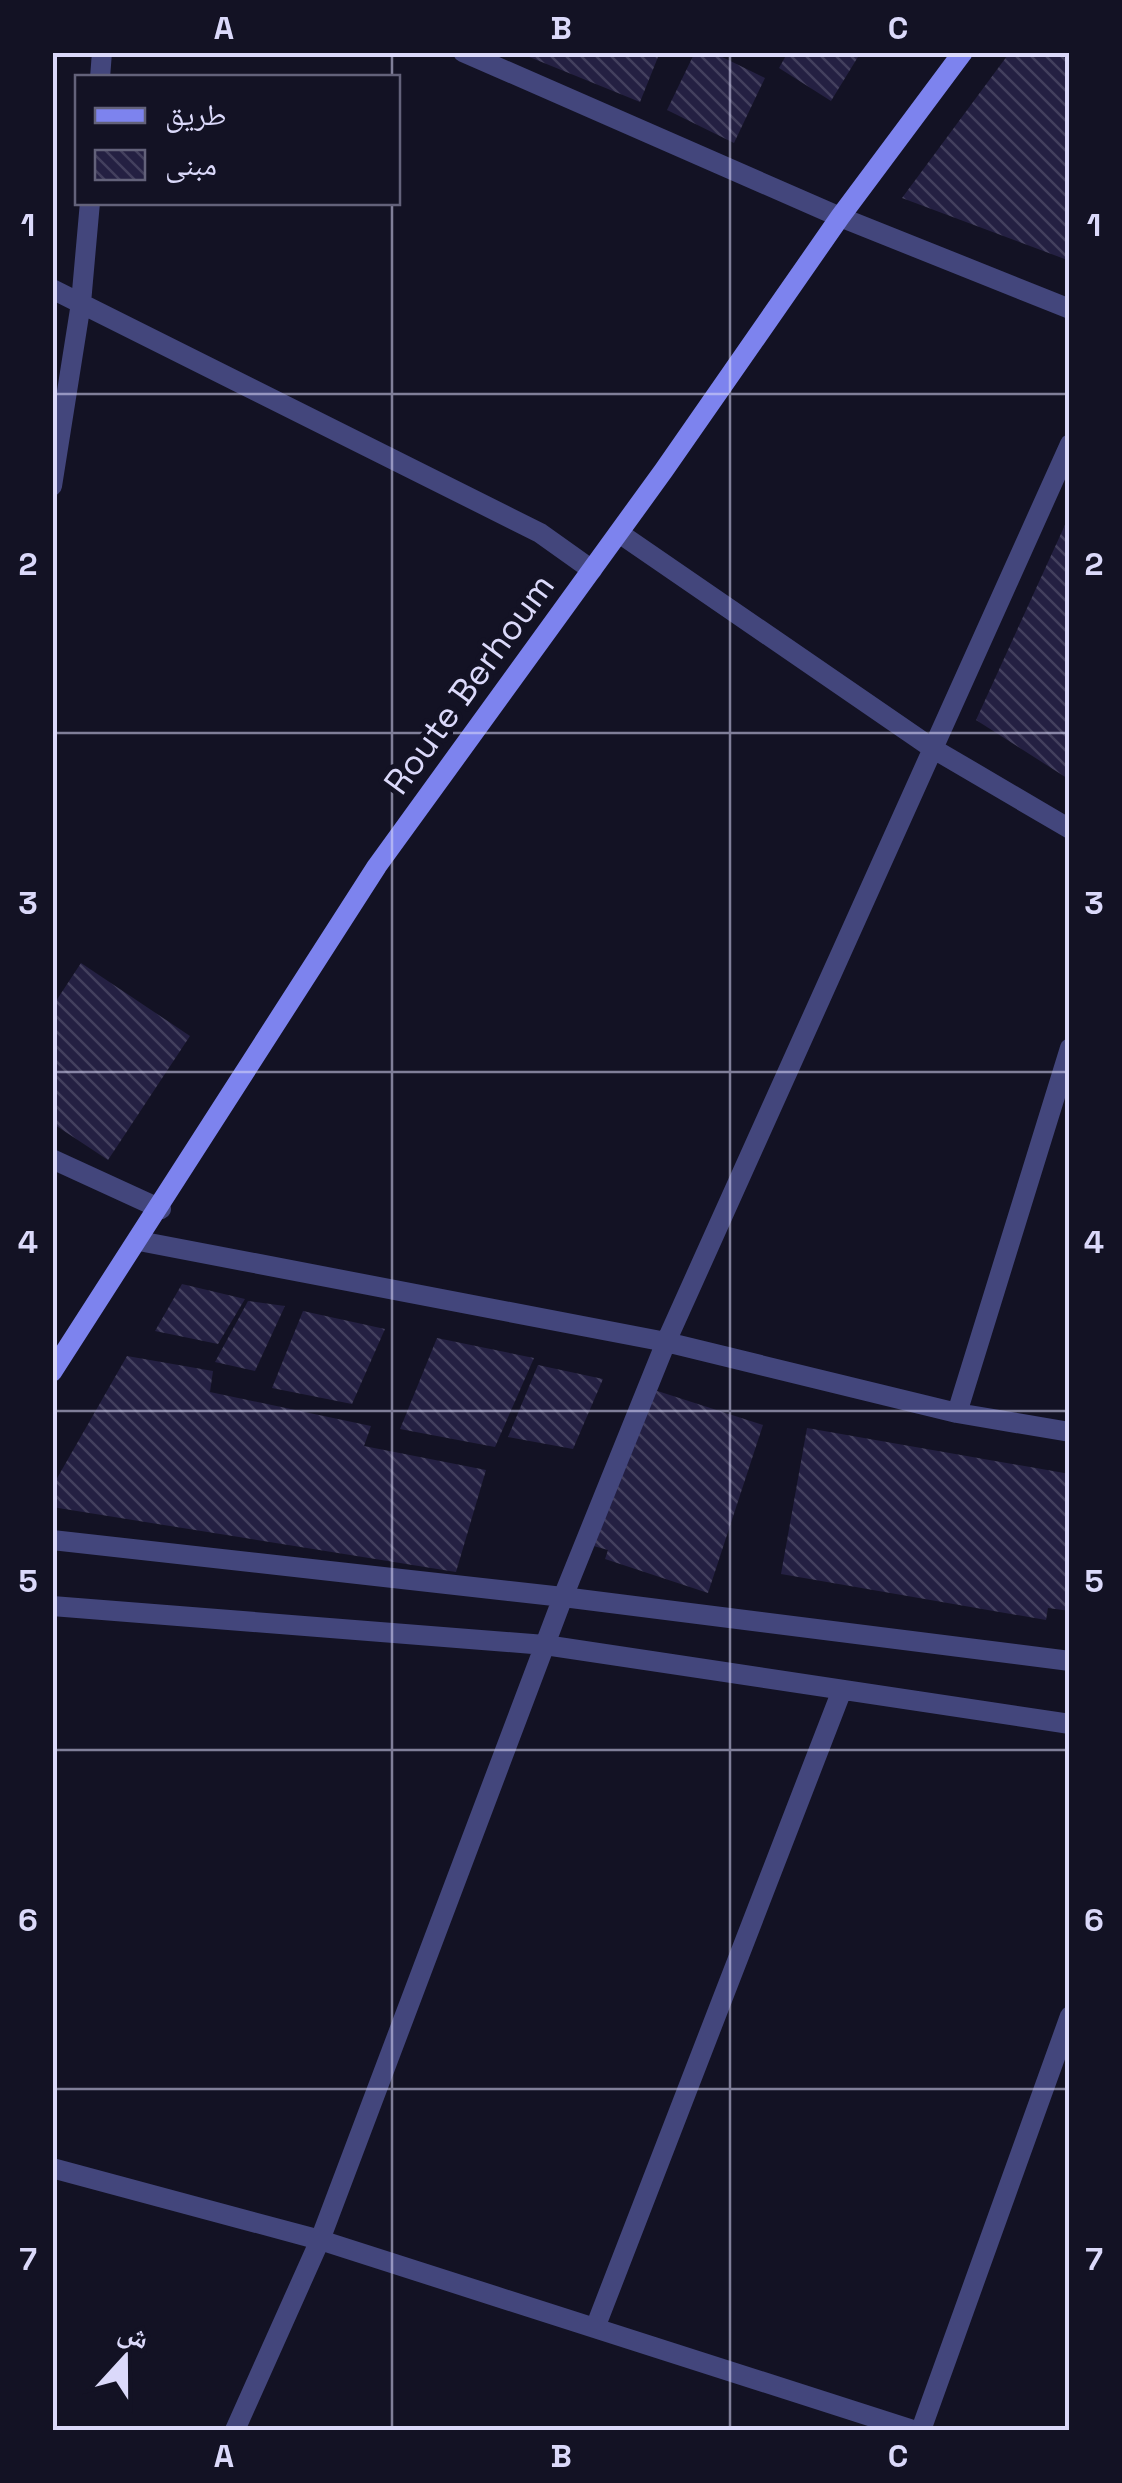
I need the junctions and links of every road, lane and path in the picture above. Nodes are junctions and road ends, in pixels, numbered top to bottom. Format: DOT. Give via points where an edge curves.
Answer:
graph roads {
  1 [pos="464,52"];
  2 [pos="963,52"];
  3 [pos="90,205"];
  4 [pos="840,217"];
  5 [pos="52,289"];
  6 [pos="81,303"];
  7 [pos="1070,309"];
  8 [pos="1070,444"];
  9 [pos="52,486"];
  10 [pos="619,533"];
  11 [pos="592,570"];
  12 [pos="932,748"];
  13 [pos="1070,829"];
  14 [pos="1070,1048"];
  15 [pos="52,1159"];
  16 [pos="161,1210"];
  17 [pos="140,1241"];
  18 [pos="666,1342"];
  19 [pos="52,1372"];
  20 [pos="957,1412"];
  21 [pos="1070,1432"];
  22 [pos="52,1540"];
  23 [pos="563,1597"];
  24 [pos="52,1606"];
  25 [pos="545,1645"];
  26 [pos="1070,1661"];
  27 [pos="842,1690"];
  28 [pos="1070,1724"];
  29 [pos="1070,2016"];
  30 [pos="52,2168"];
  31 [pos="320,2240"];
  32 [pos="595,2328"];
  33 [pos="234,2430"];
  34 [pos="913,2430"];
  35 [pos="921,2430"];
  1 -- 4 [label="street"];
  2 -- 4 [label="main road, Route Berhoum"];
  3 -- 6 [label="street"];
  4 -- 7 [label="street"];
  4 -- 10 [label="main road, Route Berhoum"];
  5 -- 6 [label="street"];
  6 -- 9 [label="street"];
  6 -- 11 [label="street" via="540,533"];
  8 -- 12 [label="street"];
  10 -- 11 [label="main road, Route Berhoum"];
  10 -- 12 [label="street"];
  11 -- 16 [label="main road, Route Berhoum" via="377,866"];
  12 -- 13 [label="street"];
  12 -- 18 [label="street"];
  14 -- 20 [label="street"];
  15 -- 16 [label="street"];
  16 -- 17 [label="main road, Route Berhoum"];
  17 -- 18 [label="street"];
  17 -- 19 [label="main road, Route Berhoum"];
  18 -- 20 [label="street"];
  18 -- 23 [label="street"];
  20 -- 21 [label="street"];
  22 -- 23 [label="street"];
  23 -- 25 [label="street"];
  23 -- 26 [label="street"];
  24 -- 25 [label="street"];
  25 -- 27 [label="street"];
  25 -- 31 [label="street"];
  27 -- 28 [label="street"];
  27 -- 32 [label="street"];
  29 -- 35 [label="street"];
  30 -- 31 [label="street"];
  31 -- 32 [label="street"];
  31 -- 33 [label="street"];
  32 -- 34 [label="street"];
}
